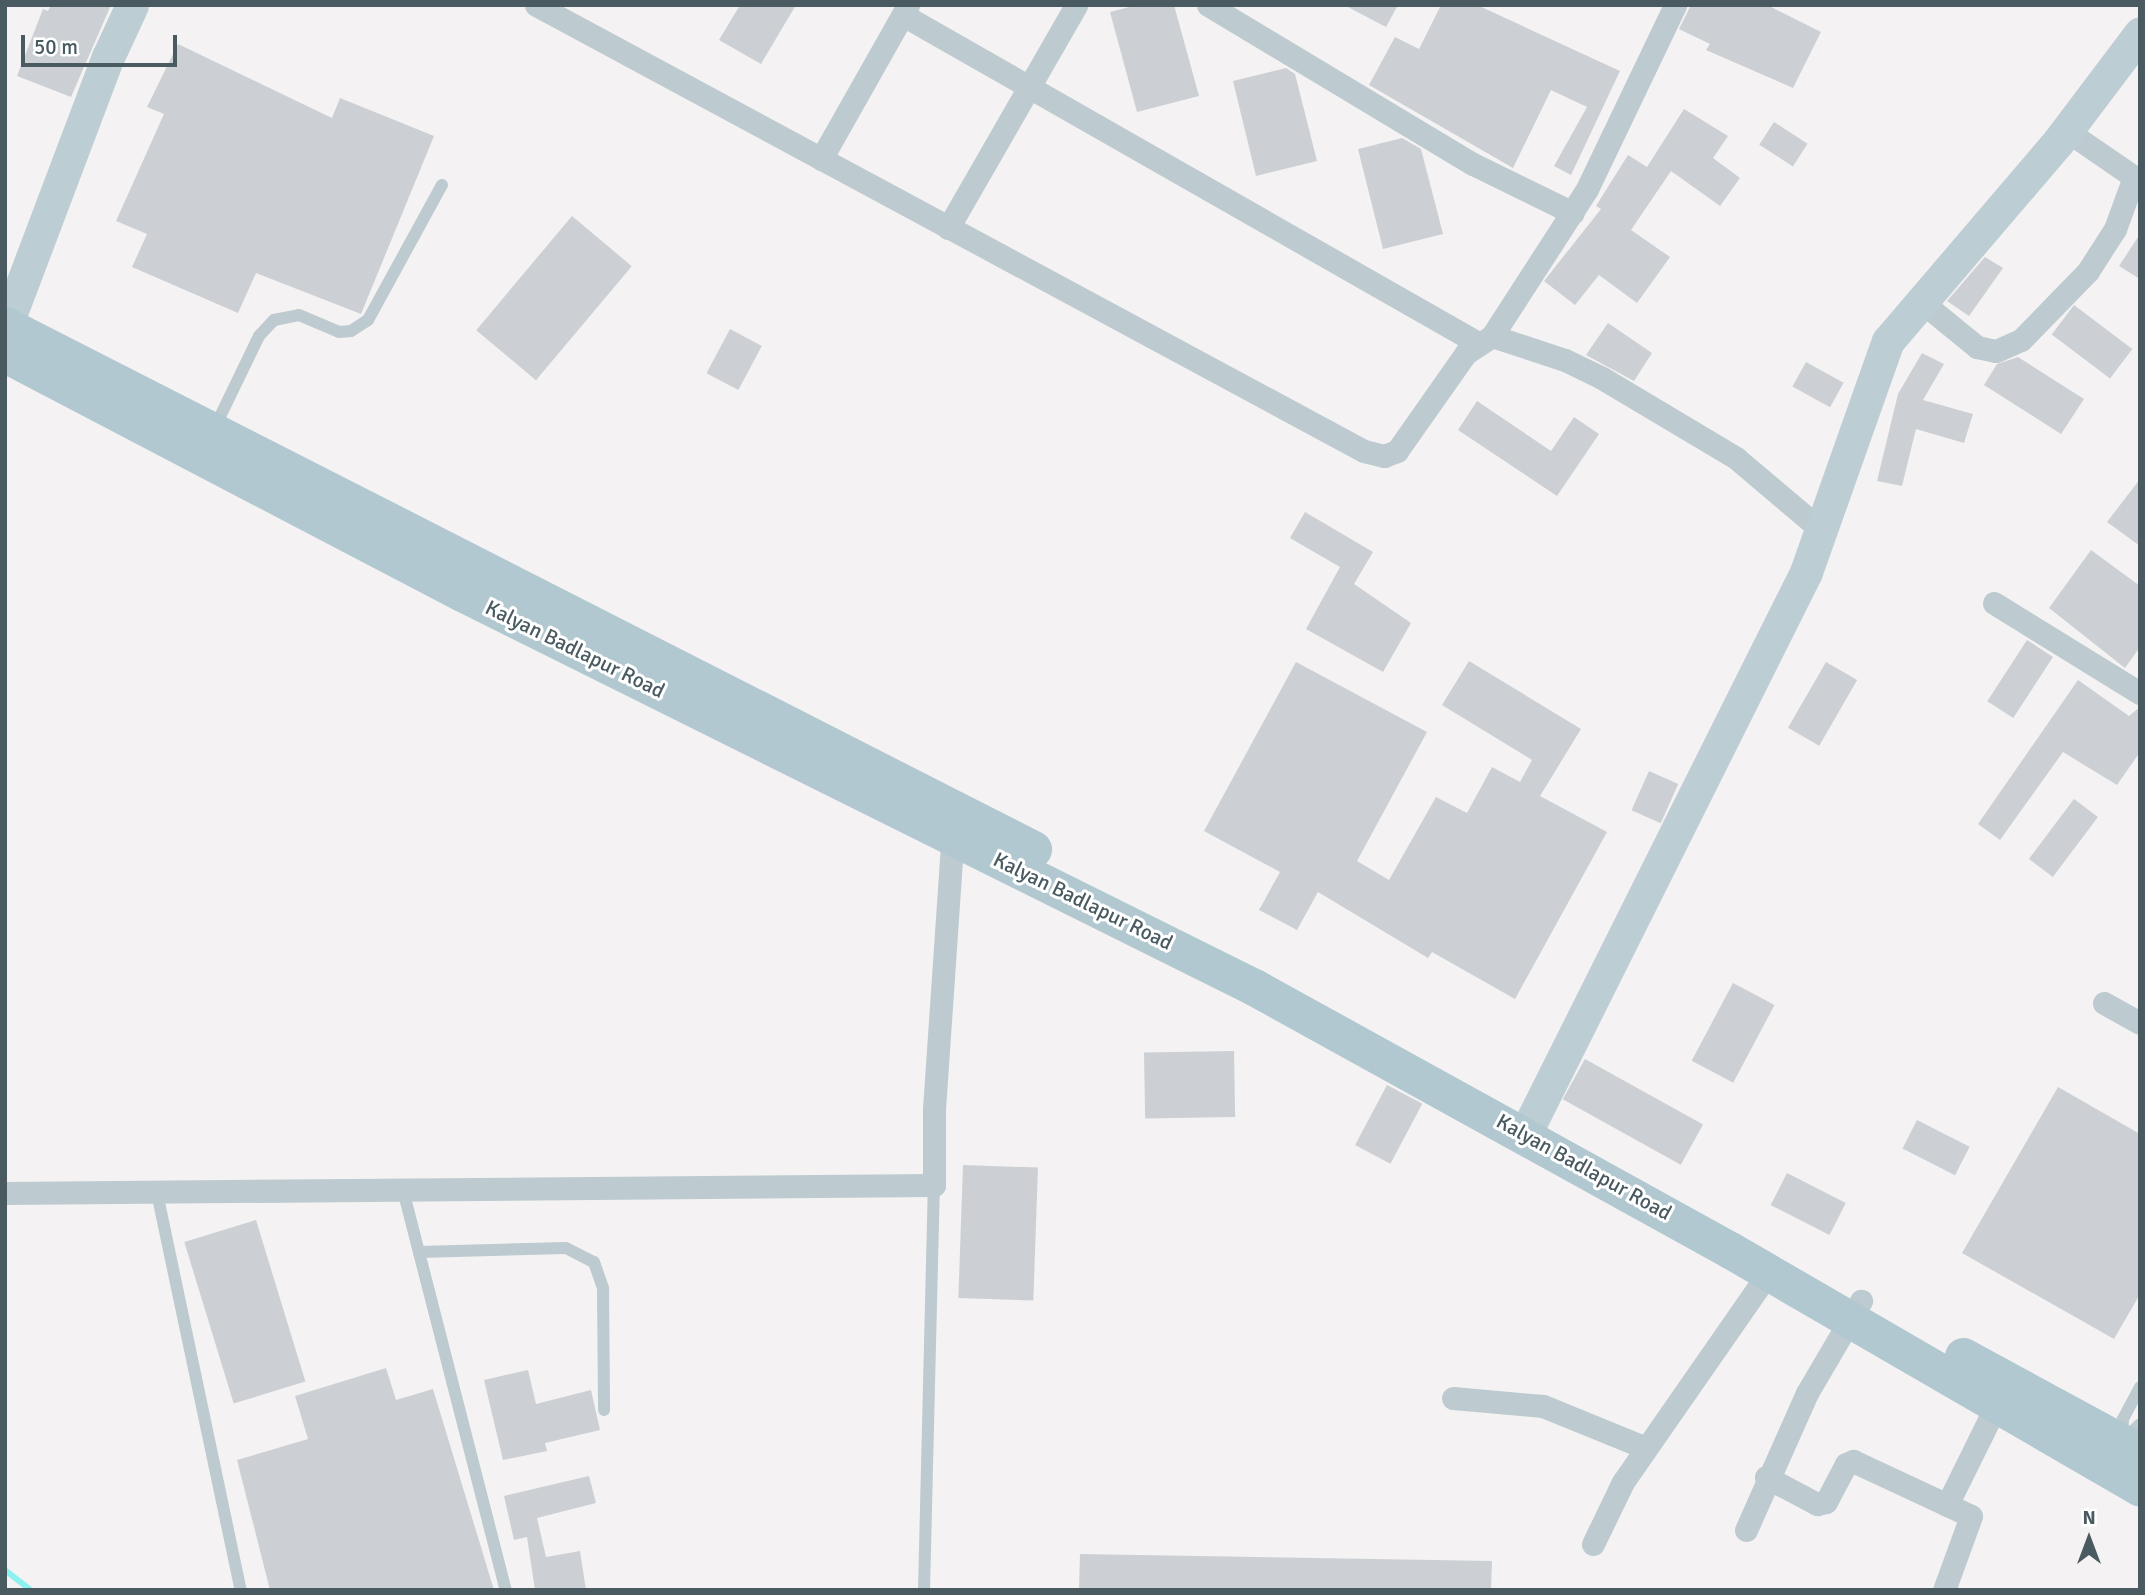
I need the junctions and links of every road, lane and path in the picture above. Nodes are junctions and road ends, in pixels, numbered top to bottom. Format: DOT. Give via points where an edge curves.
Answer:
graph roads {
  1 [pos="132,5"];
  2 [pos="536,5"];
  3 [pos="1076,5"];
  4 [pos="1208,5"];
  5 [pos="1675,5"];
  6 [pos="906,10"];
  7 [pos="2137,46"];
  8 [pos="1030,85"];
  9 [pos="2067,131"];
  10 [pos="821,159"];
  11 [pos="442,185"];
  12 [pos="1573,213"];
  13 [pos="948,228"];
  14 [pos="1923,303"];
  15 [pos="6,333"];
  16 [pos="1484,339"];
  17 [pos="214,429"];
  18 [pos="1820,528"];
  19 [pos="1994,603"];
  20 [pos="2140,693"];
  21 [pos="953,821"];
  22 [pos="2104,1003"];
  23 [pos="2140,1023"];
  24 [pos="1529,1127"];
  25 [pos="934,1185"];
  26 [pos="403,1190"];
  27 [pos="5,1193"];
  28 [pos="157,1193"];
  29 [pos="419,1252"];
  30 [pos="1769,1272"];
  31 [pos="1855,1309"];
  32 [pos="2140,1387"];
  33 [pos="1452,1398"];
  34 [pos="1997,1404"];
  35 [pos="604,1410"];
  36 [pos="2127,1447"];
  37 [pos="1646,1448"];
  38 [pos="1766,1477"];
  39 [pos="2140,1488"];
  40 [pos="1947,1505"];
  41 [pos="1746,1530"];
  42 [pos="1593,1544"];
  43 [pos="241,1590"];
  44 [pos="506,1590"];
  45 [pos="924,1590"];
  46 [pos="1944,1590"];
  1 -- 15 [label="street" via="108,57"];
  2 -- 10 [label="street"];
  3 -- 8 [label="street"];
  4 -- 12 [label="street" via="1473,163"];
  5 -- 12 [label="street"];
  6 -- 8 [label="street"];
  6 -- 10 [label="street"];
  7 -- 9 [label="street"];
  8 -- 13 [label="street"];
  8 -- 16 [label="street"];
  9 -- 14 [label="street"];
  9 -- 14 [label="street" via="2134,177 2115,229 2088,271 2021,340 1996,351 1977,347"];
  10 -- 13 [label="street"];
  11 -- 17 [label="lane" via="368,320 351,331 338,332 299,315 274,320 258,336"];
  12 -- 16 [label="street"];
  13 -- 16 [label="street" via="1364,451 1384,456 1408,440"];
  14 -- 18 [label="street" via="1888,341"];
  15 -- 17 [label="main road, Kalyan Badlapur Road"];
  15 -- 21 [label="main road, Kalyan Badlapur Road" via="462,593"];
  16 -- 18 [label="street" via="1565,360 1602,378 1736,458"];
  17 -- 21 [label="main road, Kalyan Badlapur Road"];
  18 -- 24 [label="street" via="1806,572"];
  19 -- 20 [label="street"];
  21 -- 24 [label="main road, Kalyan Badlapur Road"];
  21 -- 25 [label="street" via="934,1109"];
  22 -- 23 [label="street"];
  24 -- 30 [label="main road, Kalyan Badlapur Road"];
  24 -- 31 [label="main road, Kalyan Badlapur Road"];
  25 -- 26 [label="street"];
  25 -- 45 [label="lane"];
  26 -- 28 [label="street"];
  26 -- 29 [label="lane"];
  27 -- 28 [label="street"];
  28 -- 43 [label="lane"];
  29 -- 35 [label="lane" via="566,1248 594,1262 603,1288"];
  29 -- 44 [label="lane"];
  30 -- 31 [label="main road, Kalyan Badlapur Road"];
  30 -- 37 [label="street"];
  31 -- 34 [label="main road, Kalyan Badlapur Road"];
  31 -- 36 [label="main road, Kalyan Badlapur Road"];
  31 -- 38 [label="street"];
  32 -- 36 [label="lane" via="2123,1419"];
  33 -- 37 [label="street" via="1543,1406"];
  34 -- 36 [label="main road, Kalyan Badlapur Road"];
  34 -- 40 [label="street"];
  36 -- 39 [label="main road, Kalyan Badlapur Road"];
  37 -- 42 [label="street"];
  38 -- 40 [label="street" via="1817,1504 1826,1502 1846,1464 1853,1461"];
  38 -- 41 [label="street"];
  40 -- 46 [label="street" via="1971,1516 1972,1523"];
}
